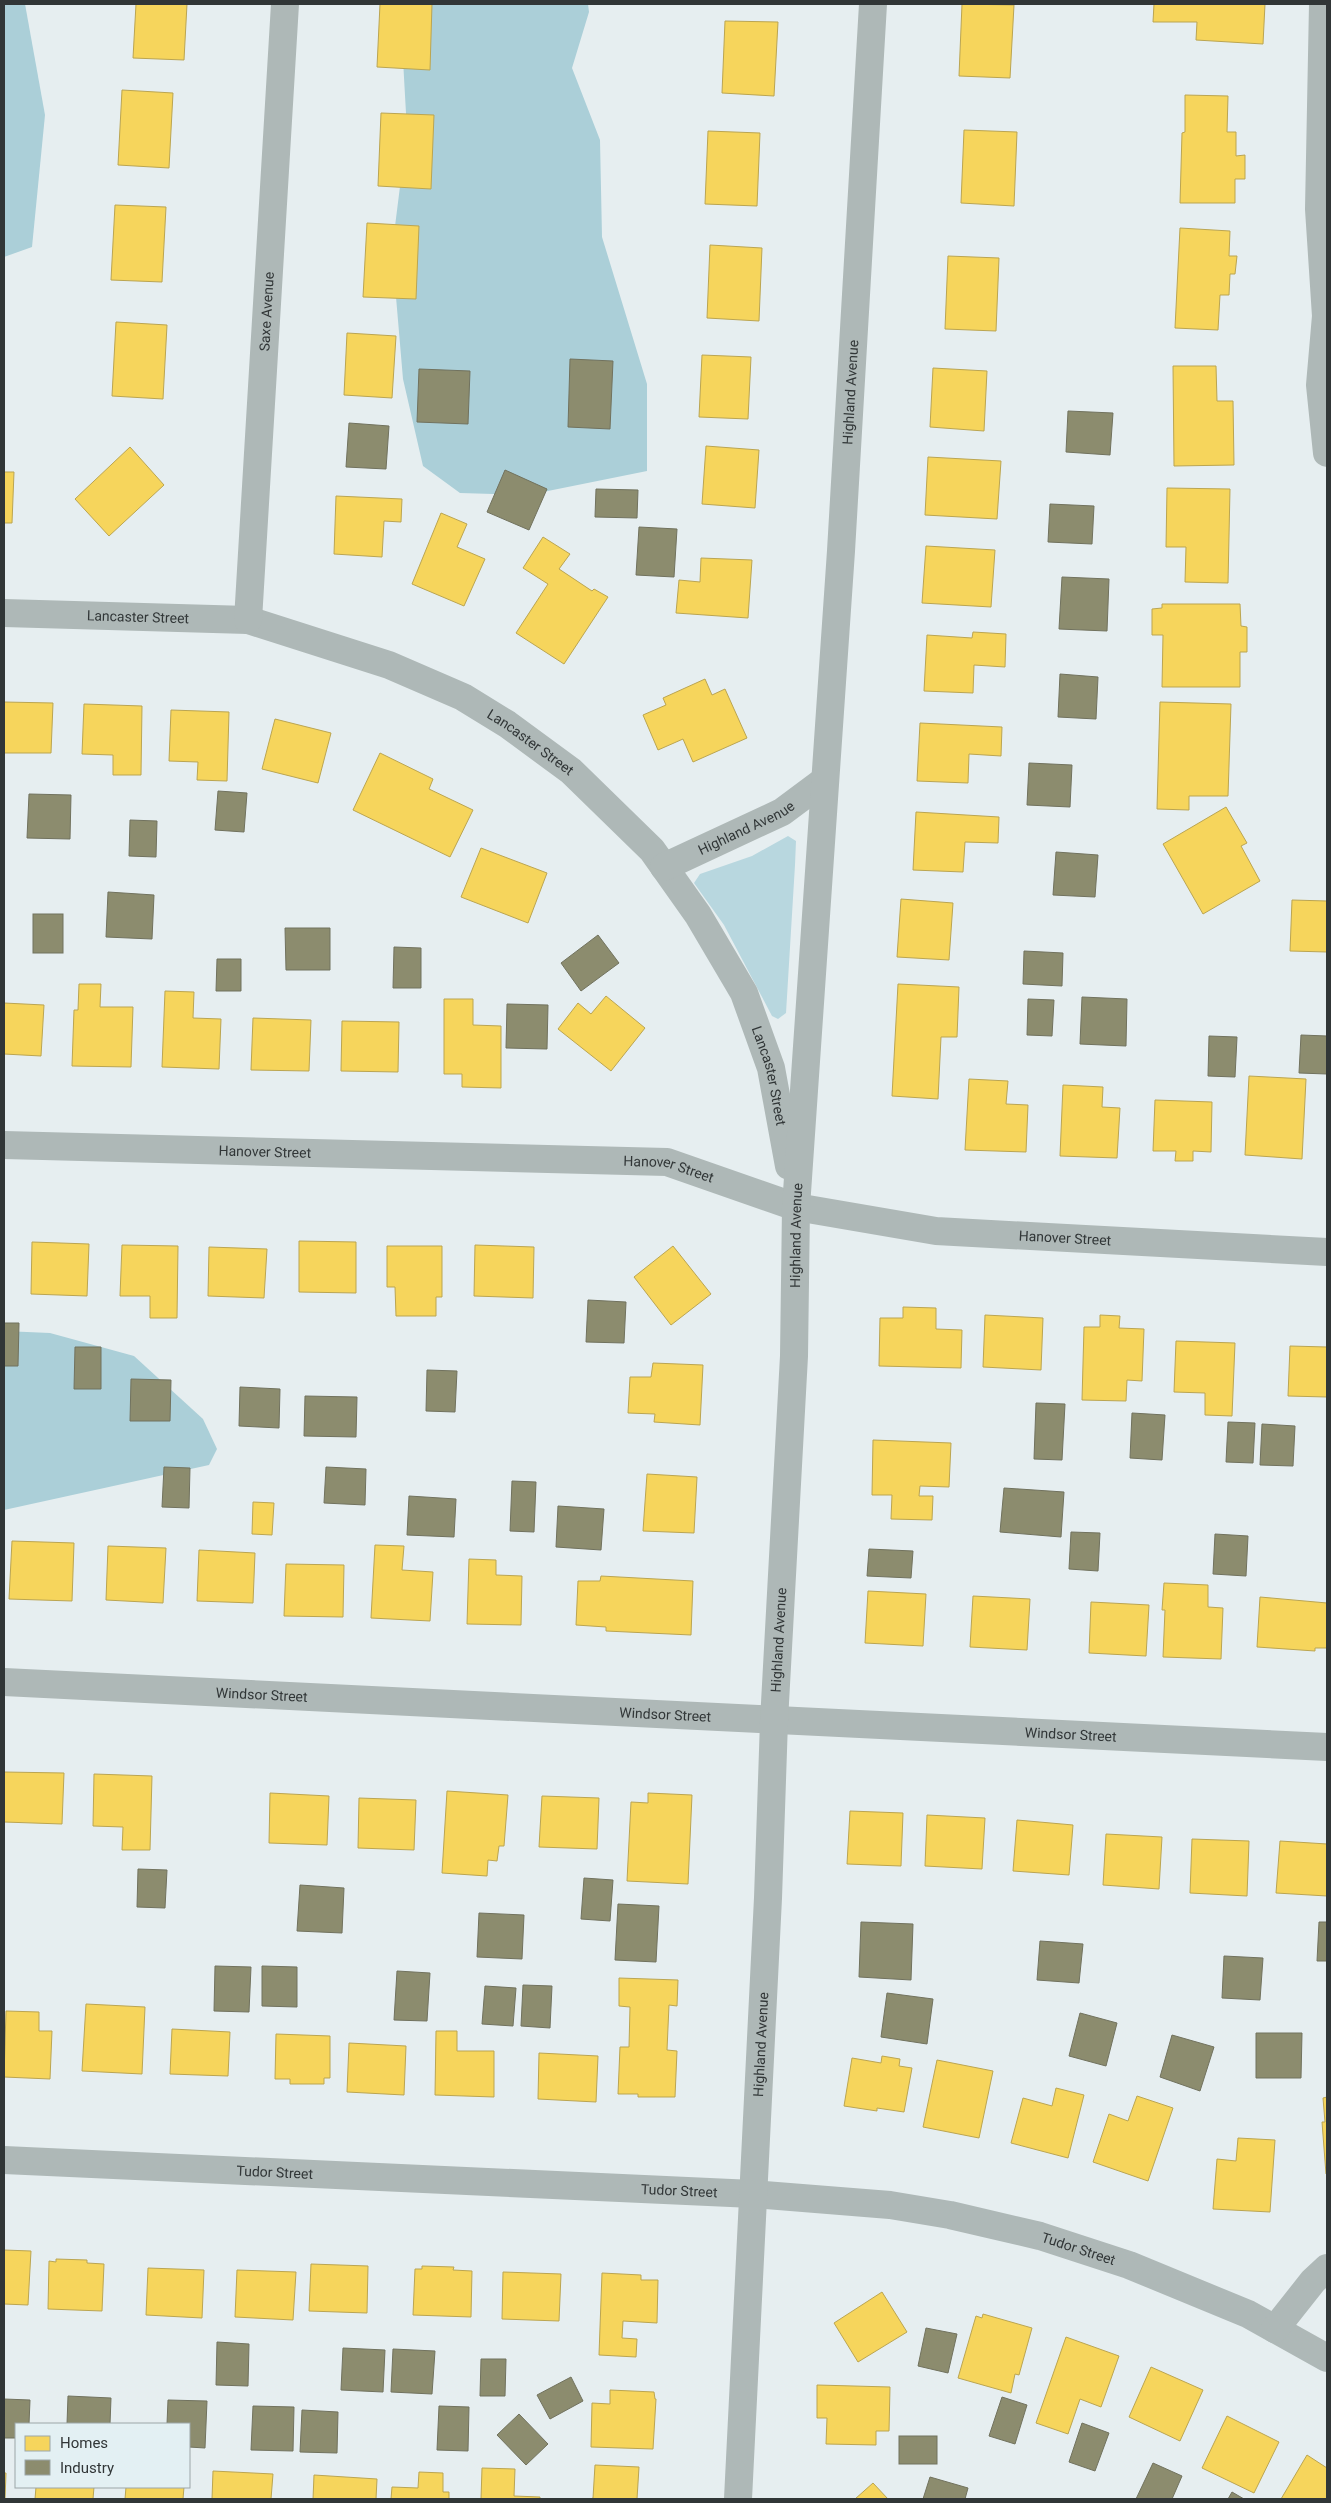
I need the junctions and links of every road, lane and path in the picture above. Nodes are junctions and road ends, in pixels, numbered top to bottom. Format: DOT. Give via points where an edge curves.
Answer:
graph roads {
  1 [pos="284,4"];
  2 [pos="873,4"];
  3 [pos="1323,4"];
  4 [pos="1325,260"];
  5 [pos="1327,453"];
  6 [pos="4,613"];
  7 [pos="248,620"];
  8 [pos="825,780"];
  9 [pos="664,867"];
  10 [pos="4,1145"];
  11 [pos="796,1207"];
  12 [pos="1327,1252"];
  13 [pos="4,1682"];
  14 [pos="774,1721"];
  15 [pos="1327,1746"];
  16 [pos="4,2160"];
  17 [pos="753,2194"];
  18 [pos="1327,2268"];
  19 [pos="1275,2329"];
  20 [pos="1327,2358"];
  21 [pos="738,2499"];
  1 -- 7 [label="street, Saxe Avenue"];
  2 -- 8 [label="street, Highland Avenue"];
  3 -- 4 [label="street" via="1319,209"];
  4 -- 5 [label="street" via="1326,316 1320,385"];
  6 -- 7 [label="street, Lancaster Street"];
  7 -- 9 [label="street, Lancaster Street" via="389,665 462,697 507,724 571,771 652,850"];
  8 -- 9 [label="street, Highland Avenue" via="782,812"];
  8 -- 11 [label="street, Highland Avenue"];
  9 -- 11 [label="street, Lancaster Street" via="698,915 744,993 771,1068"];
  10 -- 11 [label="street, Hanover Street" via="667,1162"];
  11 -- 12 [label="street, Hanover Street" via="936,1231"];
  11 -- 14 [label="street, Highland Avenue" via="793,1365"];
  13 -- 14 [label="street, Windsor Street"];
  14 -- 15 [label="street, Windsor Street"];
  14 -- 17 [label="street, Highland Avenue"];
  16 -- 17 [label="street, Tudor Street"];
  17 -- 19 [label="street, Tudor Street" via="890,2205 1040,2236 1129,2265 1248,2314"];
  17 -- 21 [label="street, Highland Avenue"];
  18 -- 19 [label="street" via="1313,2280"];
  19 -- 20 [label="street, Tudor Street"];
}
